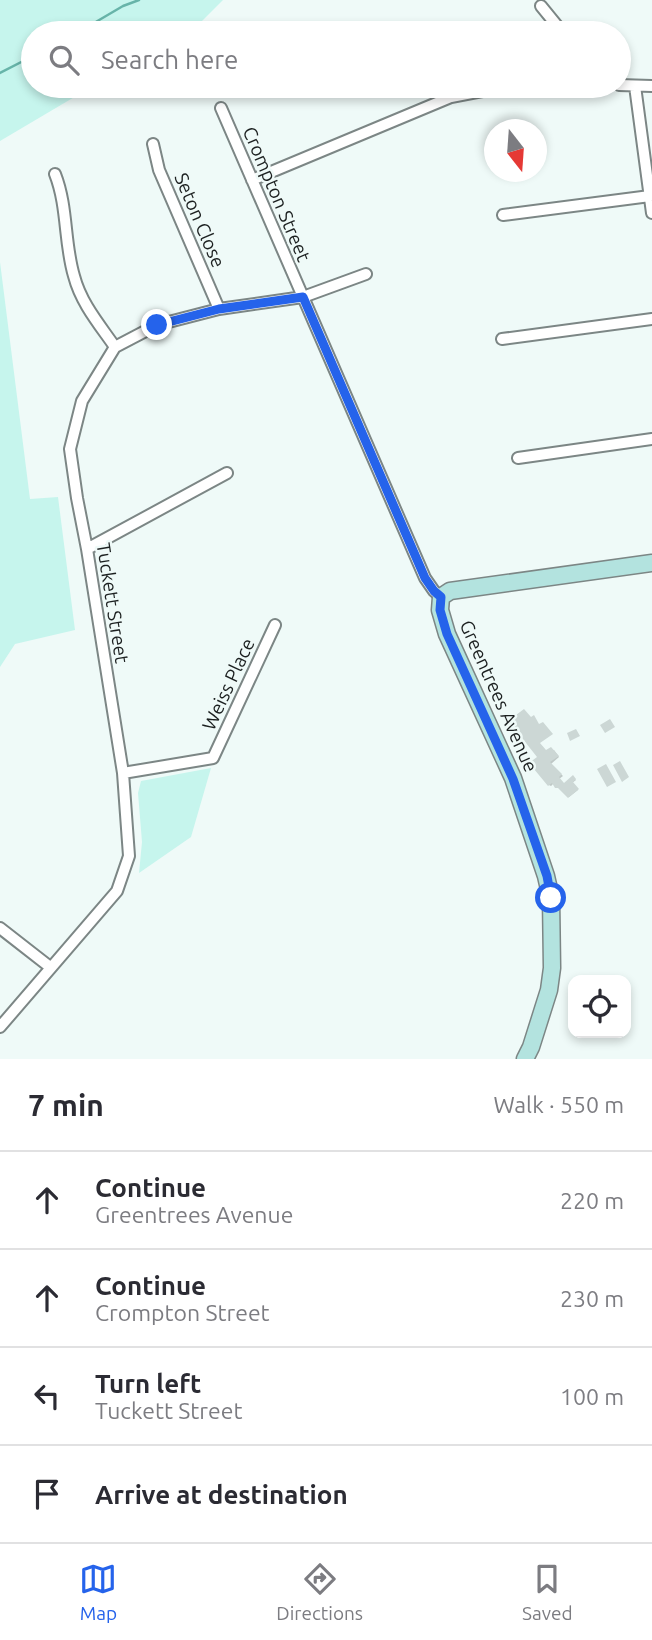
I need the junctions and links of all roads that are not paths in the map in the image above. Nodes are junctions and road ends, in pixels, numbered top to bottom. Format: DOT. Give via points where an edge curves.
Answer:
graph roads {
  1 [pos="541,6"];
  2 [pos="553,21"];
  3 [pos="631,86"];
  4 [pos="635,86"];
  5 [pos="652,86"];
  6 [pos="449,98"];
  7 [pos="221,108"];
  8 [pos="153,144"];
  9 [pos="55,174"];
  10 [pos="252,180"];
  11 [pos="650,196"];
  12 [pos="652,214"];
  13 [pos="503,215"];
  14 [pos="366,274"];
  15 [pos="303,297"];
  16 [pos="219,309"];
  17 [pos="652,319"];
  18 [pos="502,339"];
  19 [pos="115,347"];
  20 [pos="652,439"];
  21 [pos="517,458"];
  22 [pos="227,473"];
  23 [pos="87,549"];
  24 [pos="652,563"];
  25 [pos="441,597"];
  26 [pos="275,625"];
  27 [pos="123,773"];
  28 [pos="0,928"];
  29 [pos="50,967"];
  30 [pos="0,1027"];
  31 [pos="525,1059"];
  1 -- 2 [label="street"];
  3 -- 4 [label="street"];
  4 -- 5 [label="street"];
  4 -- 11 [label="street"];
  6 -- 10 [label="street"];
  7 -- 10 [label="street, Crompton Street"];
  8 -- 16 [label="street, Seton Close" via="159,170"];
  9 -- 19 [label="street" via="62,191 73,275 83,302"];
  10 -- 15 [label="street, Crompton Street"];
  11 -- 12 [label="street"];
  11 -- 13 [label="street"];
  14 -- 15 [label="street"];
  15 -- 16 [label="street"];
  15 -- 25 [label="street, Crompton Street" via="425,578"];
  16 -- 19 [label="street" via="157,325"];
  17 -- 18 [label="street"];
  19 -- 23 [label="street, Tuckett Street" via="82,401 70,449"];
  20 -- 21 [label="street"];
  22 -- 23 [label="street"];
  23 -- 27 [label="street, Tuckett Street"];
  24 -- 25 [label="street" via="450,591"];
  25 -- 31 [label="street, Greentrees Avenue" via="447,634 513,779 551,898 549,990"];
  26 -- 27 [label="street, Weiss Place" via="213,758"];
  27 -- 29 [label="street, Tuckett Street" via="129,856 117,891"];
  28 -- 29 [label="street"];
  29 -- 30 [label="street, Tuckett Street"];
}
